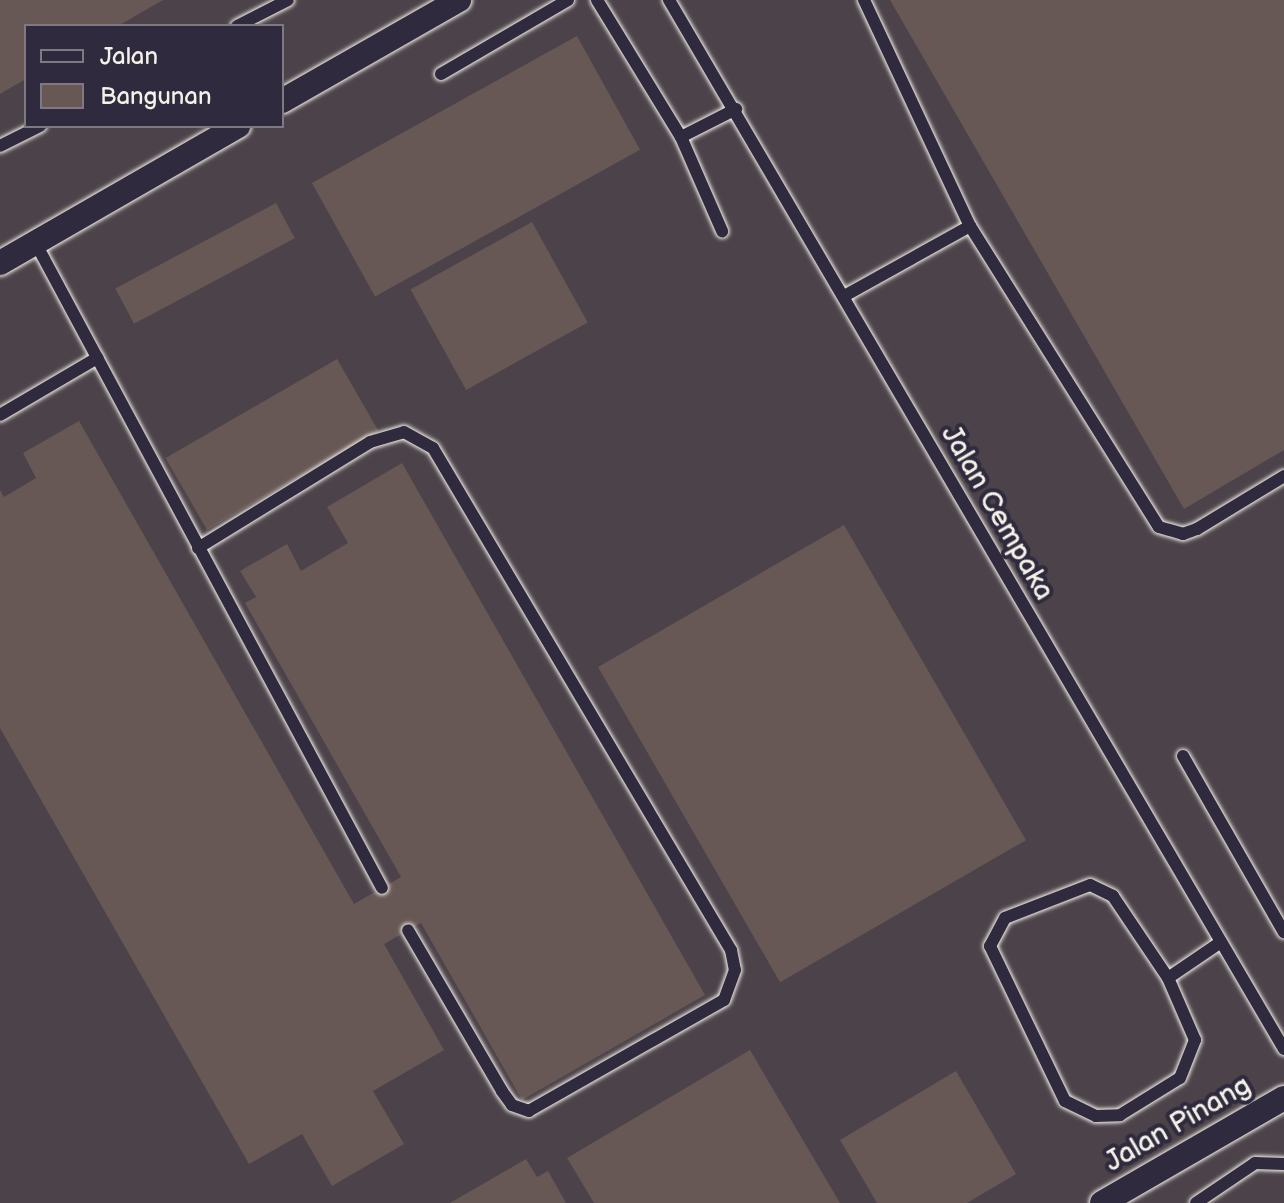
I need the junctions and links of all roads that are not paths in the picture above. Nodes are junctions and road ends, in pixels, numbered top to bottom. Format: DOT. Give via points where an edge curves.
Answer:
graph roads {
  1 [pos="288,0"];
  2 [pos="459,0"];
  3 [pos="568,0"];
  4 [pos="597,0"];
  5 [pos="669,0"];
  6 [pos="864,0"];
  7 [pos="241,24"];
  8 [pos="441,74"];
  9 [pos="284,100"];
  10 [pos="736,109"];
  11 [pos="36,128"];
  12 [pos="234,128"];
  13 [pos="681,137"];
  14 [pos="0,146"];
  15 [pos="970,226"];
  16 [pos="722,231"];
  17 [pos="35,242"];
  18 [pos="0,263"];
  19 [pos="846,295"];
  20 [pos="97,358"];
  21 [pos="0,415"];
  22 [pos="1284,476"];
  23 [pos="198,548"];
  24 [pos="1183,756"];
  25 [pos="382,888"];
  26 [pos="408,930"];
  27 [pos="1284,932"];
  28 [pos="1221,942"];
  29 [pos="1168,978"];
  30 [pos="1284,1049"];
  31 [pos="1284,1098"];
  32 [pos="1284,1164"];
  33 [pos="1102,1203"];
  34 [pos="1196,1203"];
  1 -- 7 [label="lane"];
  2 -- 9 [label="street"];
  3 -- 8 [label="lane"];
  4 -- 13 [label="lane"];
  5 -- 10 [label="lane, Jalan Cempaka"];
  6 -- 15 [label="lane"];
  10 -- 13 [label="lane"];
  10 -- 19 [label="lane, Jalan Cempaka"];
  11 -- 14 [label="lane"];
  12 -- 17 [label="street"];
  13 -- 16 [label="lane"];
  15 -- 19 [label="lane"];
  15 -- 22 [label="lane" via="1159,527 1183,534 1197,529"];
  17 -- 18 [label="street"];
  17 -- 20 [label="lane"];
  19 -- 28 [label="lane, Jalan Cempaka"];
  20 -- 21 [label="lane"];
  20 -- 23 [label="lane"];
  23 -- 25 [label="lane"];
  23 -- 26 [label="lane" via="370,442 404,432 433,448 731,950 735,970 724,1000 529,1111 512,1105 502,1091"];
  24 -- 27 [label="lane"];
  28 -- 29 [label="lane"];
  28 -- 30 [label="lane, Jalan Cempaka"];
  29 -- 29 [label="lane" via="1195,1040 1190,1061 1180,1078 1120,1115 1096,1116 1065,1101 990,946 1005,918 1090,885 1113,896"];
  31 -- 33 [label="street, Jalan Pinang"];
  32 -- 34 [label="lane" via="1255,1163"];
}
